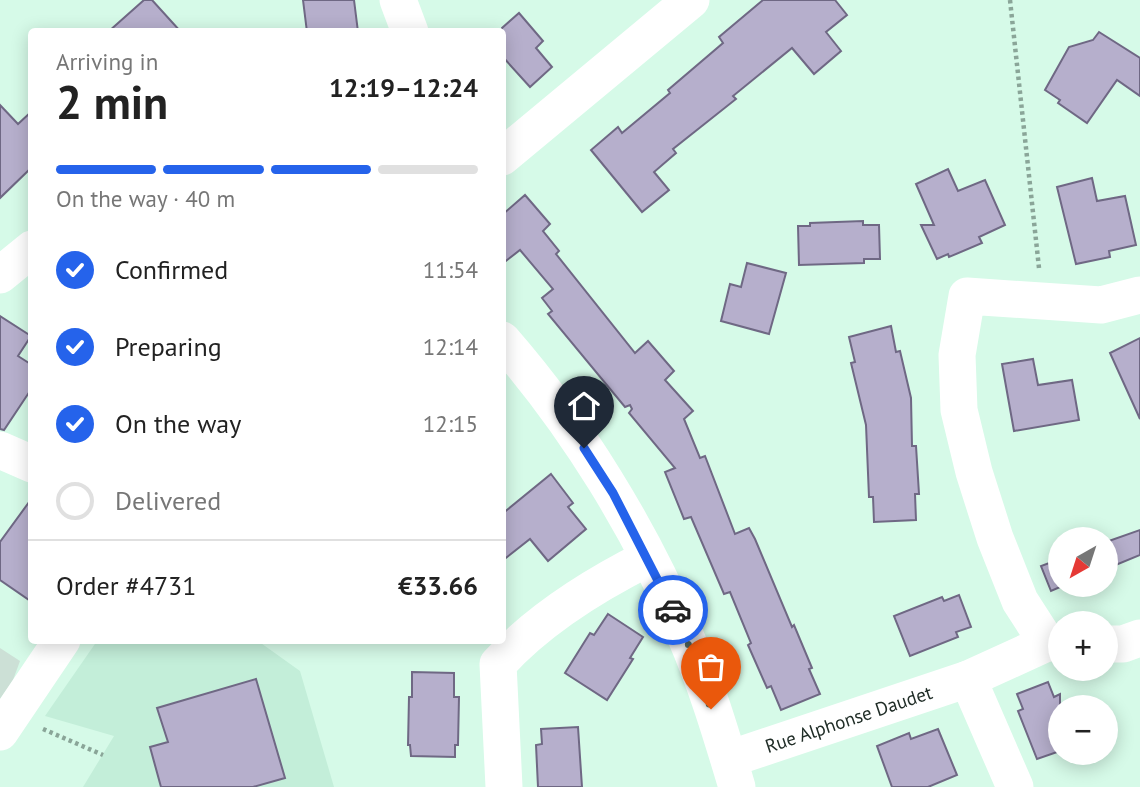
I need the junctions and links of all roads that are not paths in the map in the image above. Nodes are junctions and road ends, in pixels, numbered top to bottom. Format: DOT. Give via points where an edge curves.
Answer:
graph roads {
  1 [pos="398,0"];
  2 [pos="691,0"];
  3 [pos="408,28"];
  4 [pos="506,154"];
  5 [pos="28,252"];
  6 [pos="0,275"];
  7 [pos="1140,295"];
  8 [pos="506,345"];
  9 [pos="0,450"];
  10 [pos="28,462"];
  11 [pos="648,558"];
  12 [pos="1048,636"];
  13 [pos="1140,638"];
  14 [pos="59,644"];
  15 [pos="1118,644"];
  16 [pos="1048,646"];
  17 [pos="968,679"];
  18 [pos="6,722"];
  19 [pos="733,773"];
  20 [pos="504,787"];
  21 [pos="1016,787"];
  1 -- 3 [label="street"];
  2 -- 4 [label="street"];
  5 -- 6 [label="street"];
  7 -- 12 [label="street" via="1101,305 967,296 957,355 959,410 995,538 1020,601"];
  8 -- 11 [label="street" via="569,426"];
  9 -- 10 [label="street"];
  11 -- 19 [label="street" via="685,635"];
  11 -- 20 [label="street" via="567,605 498,664"];
  13 -- 15 [label="street"];
  14 -- 18 [label="street"];
  16 -- 17 [label="street, Rue Alphonse Daudet"];
  17 -- 19 [label="street, Rue Alphonse Daudet"];
  17 -- 21 [label="street"];
}
